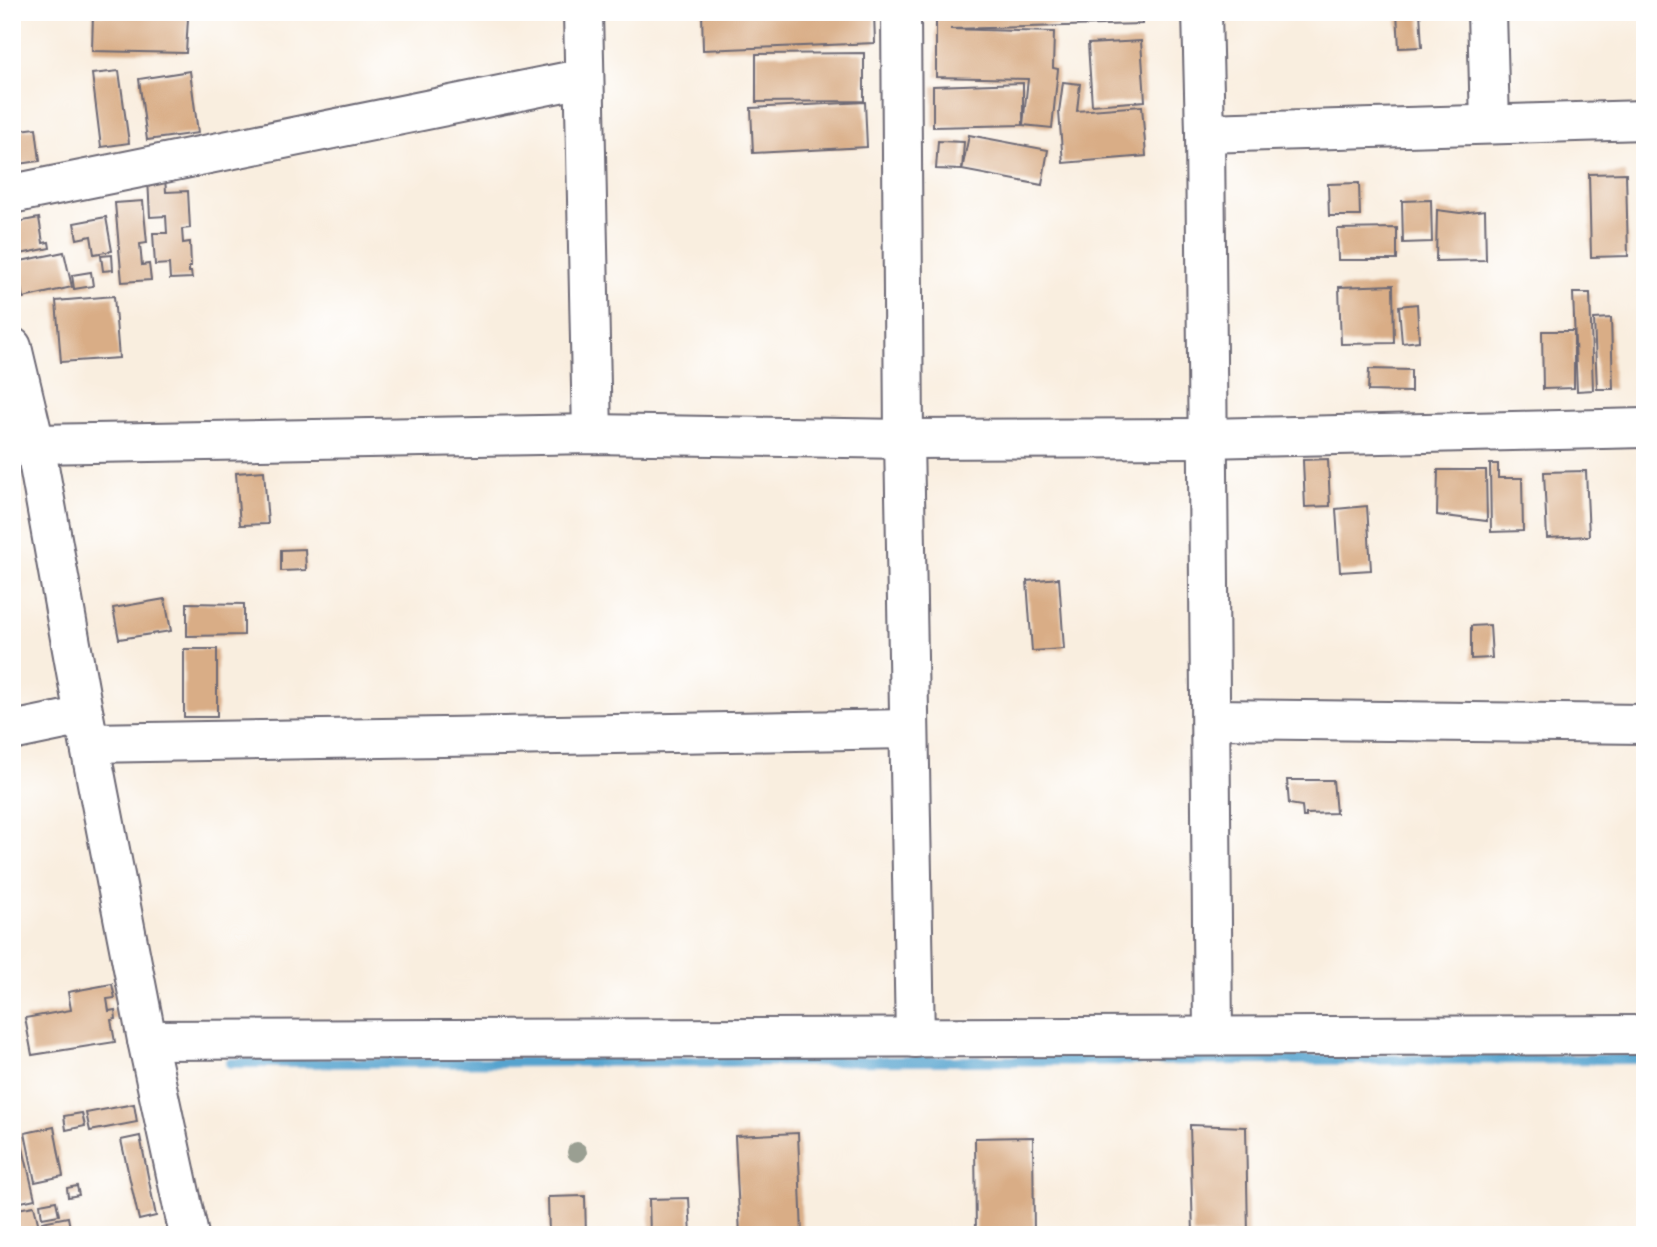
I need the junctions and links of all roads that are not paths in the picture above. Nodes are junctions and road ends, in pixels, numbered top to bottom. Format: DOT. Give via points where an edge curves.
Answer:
graph roads {
  1 [pos="583,12"];
  2 [pos="901,12"];
  3 [pos="1202,12"];
  4 [pos="1487,12"];
  5 [pos="584,78"];
  6 [pos="1645,120"];
  7 [pos="1490,124"];
  8 [pos="1205,133"];
  9 [pos="12,194"];
  10 [pos="12,348"];
  11 [pos="1645,428"];
  12 [pos="592,434"];
  13 [pos="1207,438"];
  14 [pos="904,439"];
  15 [pos="35,444"];
  16 [pos="1211,719"];
  17 [pos="1645,724"];
  18 [pos="87,729"];
  19 [pos="908,729"];
  20 [pos="12,731"];
  21 [pos="1213,1035"];
  22 [pos="1645,1035"];
  23 [pos="915,1038"];
  24 [pos="147,1040"];
  25 [pos="186,1234"];
  1 -- 5 [label="street"];
  2 -- 14 [label="street"];
  3 -- 8 [label="street"];
  4 -- 7 [label="street"];
  5 -- 9 [label="street"];
  5 -- 12 [label="street"];
  6 -- 7 [label="street"];
  7 -- 8 [label="street"];
  8 -- 13 [label="street"];
  10 -- 15 [label="street"];
  11 -- 13 [label="street"];
  12 -- 14 [label="street"];
  12 -- 15 [label="street"];
  13 -- 14 [label="street"];
  13 -- 16 [label="street"];
  14 -- 19 [label="street"];
  15 -- 18 [label="street"];
  16 -- 17 [label="street"];
  16 -- 21 [label="street"];
  18 -- 19 [label="street"];
  18 -- 20 [label="street"];
  18 -- 24 [label="street"];
  19 -- 23 [label="street"];
  21 -- 22 [label="street"];
  21 -- 23 [label="street"];
  23 -- 24 [label="street"];
  24 -- 25 [label="street"];
}
